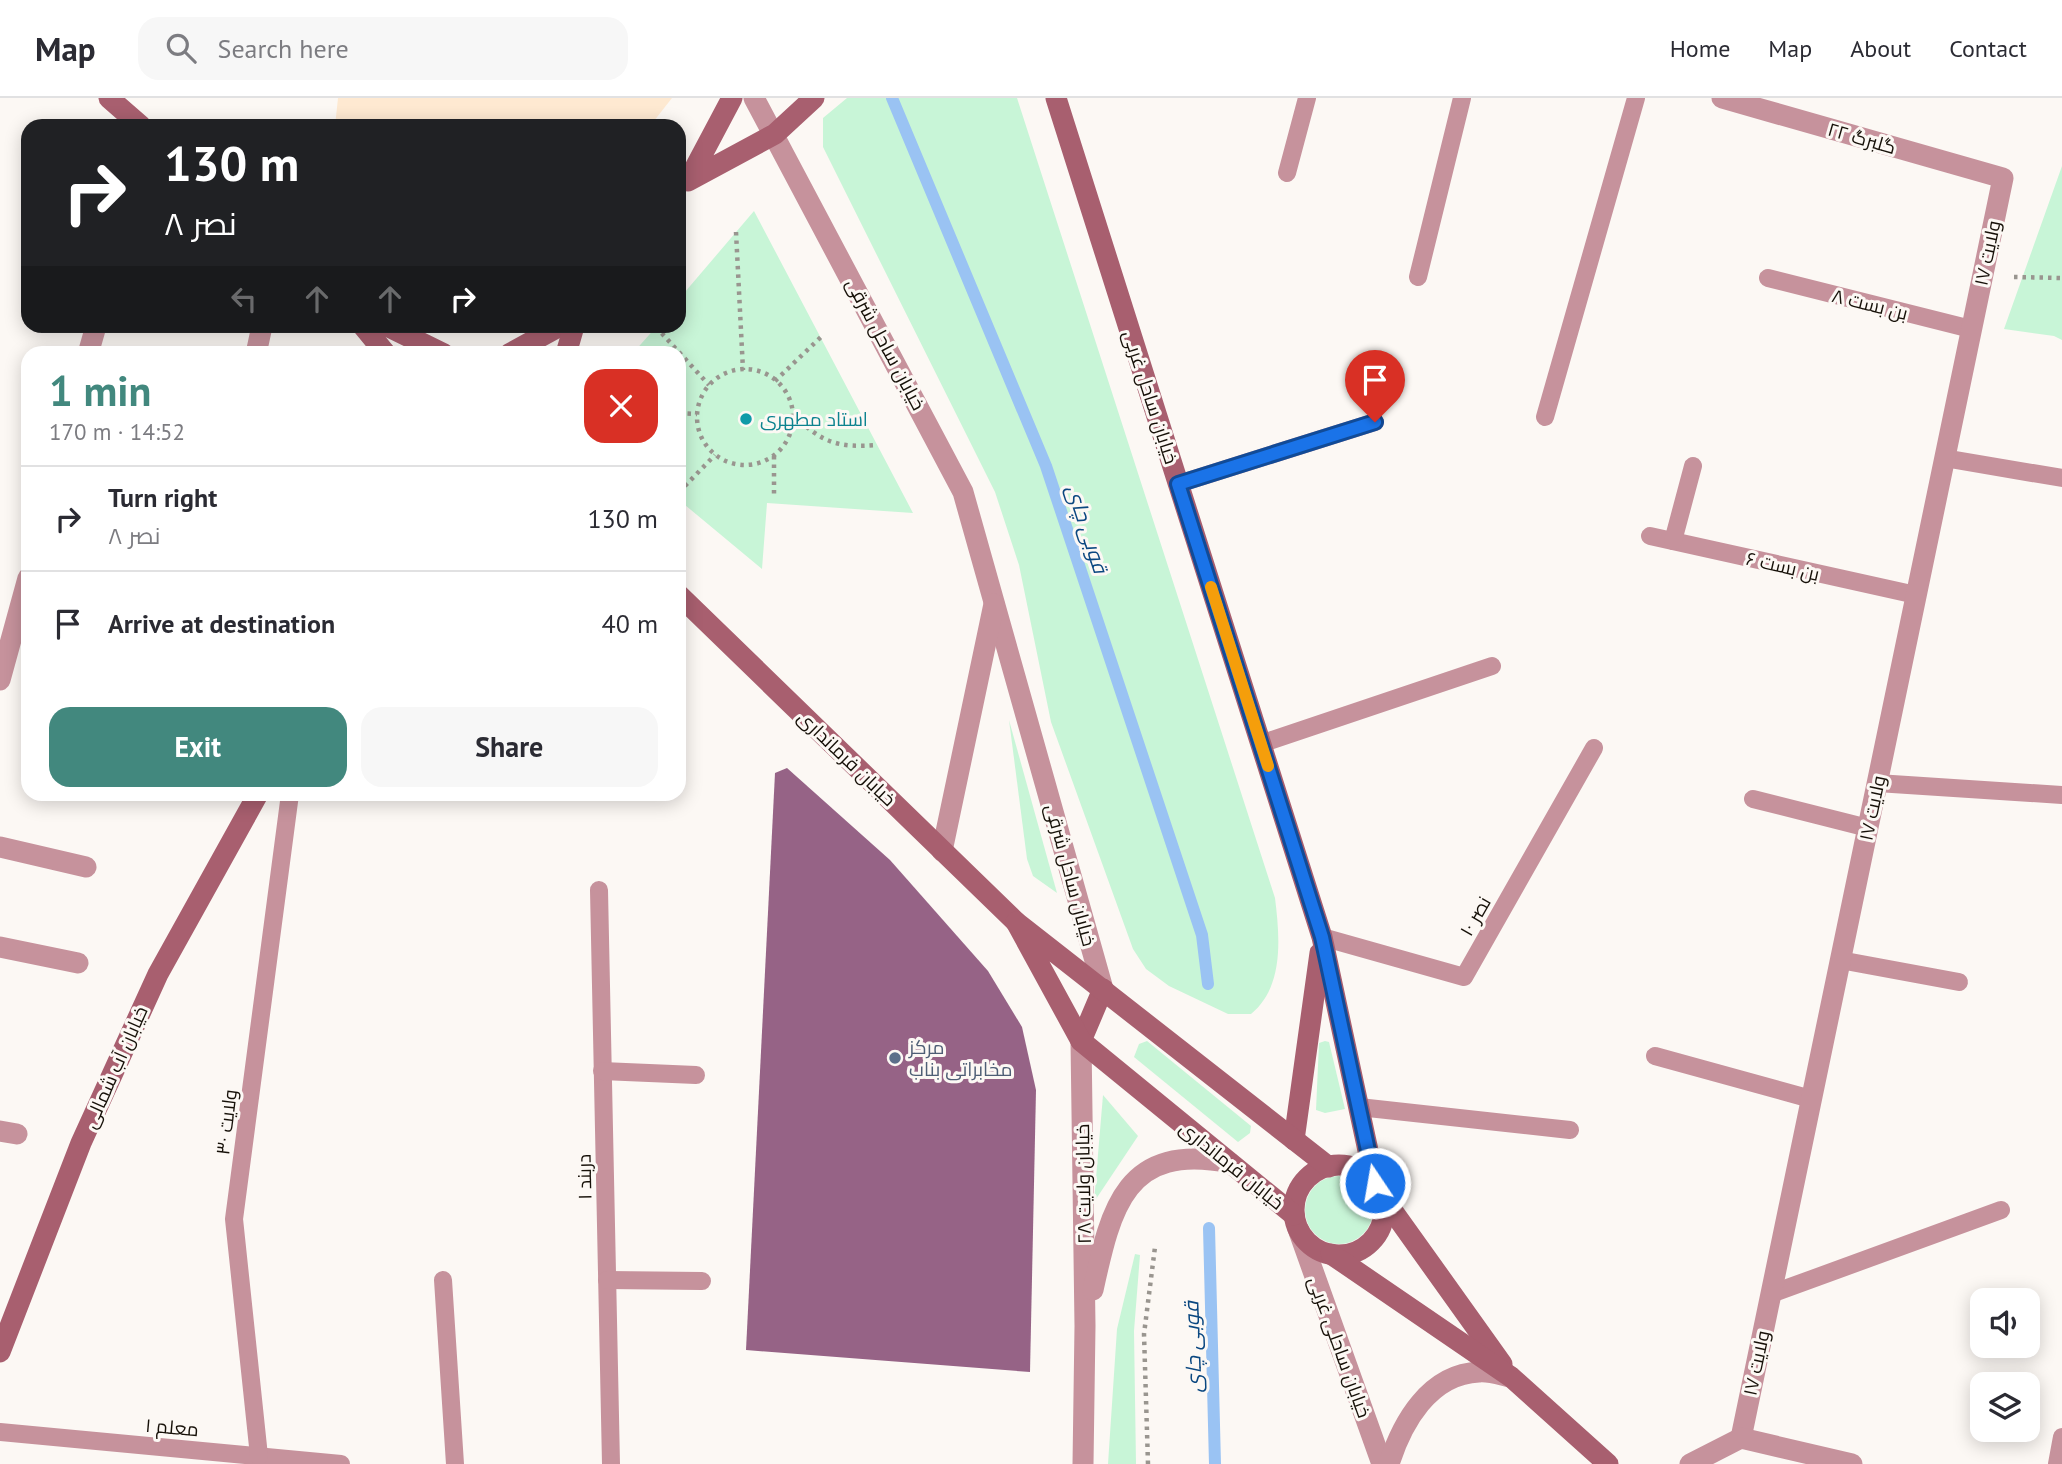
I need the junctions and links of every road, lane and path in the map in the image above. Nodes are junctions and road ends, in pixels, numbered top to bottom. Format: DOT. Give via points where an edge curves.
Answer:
graph roads {
  1 [pos="109,98"];
  2 [pos="732,98"];
  3 [pos="754,98"];
  4 [pos="814,98"];
  5 [pos="1056,98"];
  6 [pos="1307,98"];
  7 [pos="1462,98"];
  8 [pos="1636,98"];
  9 [pos="1722,98"];
  10 [pos="133,119"];
  11 [pos="775,134"];
  12 [pos="1287,173"];
  13 [pos="2003,178"];
  14 [pos="686,181"];
  15 [pos="686,184"];
  16 [pos="736,232"];
  17 [pos="1418,277"];
  18 [pos="1982,277"];
  19 [pos="1768,278"];
  20 [pos="2062,278"];
  21 [pos="1971,330"];
  22 [pos="401,333"];
  23 [pos="547,333"];
  24 [pos="661,333"];
  25 [pos="821,337"];
  26 [pos="428,346"];
  27 [pos="524,346"];
  28 [pos="673,346"];
  29 [pos="686,360"];
  30 [pos="743,370"];
  31 [pos="775,381"];
  32 [pos="709,385"];
  33 [pos="686,413"];
  34 [pos="697,414"];
  35 [pos="793,414"];
  36 [pos="1545,417"];
  37 [pos="1375,422"];
  38 [pos="877,445"];
  39 [pos="715,455"];
  40 [pos="774,456"];
  41 [pos="1944,458"];
  42 [pos="1693,466"];
  43 [pos="2062,478"];
  44 [pos="1178,484"];
  45 [pos="686,485"];
  46 [pos="774,497"];
  47 [pos="1650,536"];
  48 [pos="1673,541"];
  49 [pos="1916,596"];
  50 [pos="995,599"];
  51 [pos="686,602"];
  52 [pos="21,615"];
  53 [pos="1492,666"];
  54 [pos="0,680"];
  55 [pos="1261,744"];
  56 [pos="1594,748"];
  57 [pos="1877,783"];
  58 [pos="2062,795"];
  59 [pos="1753,799"];
  60 [pos="254,801"];
  61 [pos="289,801"];
  62 [pos="1868,828"];
  63 [pos="0,847"];
  64 [pos="942,851"];
  65 [pos="86,867"];
  66 [pos="599,890"];
  67 [pos="1016,922"];
  68 [pos="1322,937"];
  69 [pos="0,947"];
  70 [pos="1840,960"];
  71 [pos="78,963"];
  72 [pos="1959,982"];
  73 [pos="1103,989"];
  74 [pos="1081,1041"];
  75 [pos="1656,1056"];
  76 [pos="602,1071"];
  77 [pos="696,1075"];
  78 [pos="1811,1099"];
  79 [pos="1359,1107"];
  80 [pos="1570,1130"];
  81 [pos="1294,1139"];
  82 [pos="1230,1163"];
  83 [pos="1329,1167"];
  84 [pos="1378,1189"];
  85 [pos="2001,1210"];
  86 [pos="1296,1223"];
  87 [pos="1155,1247"];
  88 [pos="1331,1254"];
  89 [pos="443,1280"];
  90 [pos="607,1280"];
  91 [pos="702,1281"];
  92 [pos="1771,1294"];
  93 [pos="1085,1326"];
  94 [pos="0,1352"];
  95 [pos="1511,1377"];
  96 [pos="0,1432"];
  97 [pos="2062,1437"];
  98 [pos="1741,1438"];
  99 [pos="259,1456"];
  100 [pos="341,1464"];
  101 [pos="455,1464"];
  102 [pos="611,1464"];
  103 [pos="1083,1464"];
  104 [pos="1148,1464"];
  105 [pos="1382,1464"];
  106 [pos="1389,1464"];
  107 [pos="1608,1464"];
  108 [pos="1690,1464"];
  109 [pos="1852,1464"];
  110 [pos="2057,1464"];
  1 -- 10 [label="main road"];
  2 -- 14 [label="main road"];
  3 -- 11 [label="street, خیابان ساحل شرقی"];
  4 -- 11 [label="main road"];
  5 -- 44 [label="main road, خیابان ساحل غربی"];
  6 -- 12 [label="lane"];
  7 -- 17 [label="lane"];
  8 -- 36 [label="lane"];
  9 -- 13 [label="street, گلبرگ ۲۲"];
  11 -- 15 [label="main road"];
  11 -- 50 [label="street, خیابان ساحل شرقی" via="963,492"];
  13 -- 18 [label="street, ولایت ۱۷"];
  16 -- 30 [label="path"];
  18 -- 20 [label="path"];
  18 -- 21 [label="street, ولایت ۱۷"];
  19 -- 21 [label="lane, بن بست ۸"];
  21 -- 41 [label="street, ولایت ۱۷"];
  22 -- 26 [label="main road"];
  23 -- 27 [label="main road"];
  24 -- 28 [label="path"];
  25 -- 31 [label="path"];
  29 -- 32 [label="path"];
  30 -- 31 [label="path"];
  30 -- 32 [label="path"];
  31 -- 35 [label="path" via="789,399"];
  32 -- 34 [label="path"];
  33 -- 34 [label="path"];
  34 -- 39 [label="path" via="701,436"];
  35 -- 38 [label="path" via="828,441 842,446"];
  35 -- 40 [label="path" via="785,445"];
  37 -- 44 [label="lane"];
  39 -- 40 [label="path" via="744,465"];
  39 -- 45 [label="path"];
  40 -- 46 [label="path"];
  41 -- 43 [label="lane"];
  41 -- 49 [label="street, ولایت ۱۷"];
  42 -- 48 [label="lane"];
  44 -- 55 [label="main road, خیابان ساحل غربی"];
  47 -- 48 [label="lane, بن بست ۶"];
  48 -- 49 [label="lane, بن بست ۶"];
  49 -- 57 [label="street, ولایت ۱۷"];
  50 -- 64 [label="street, خیابان ساحل شرقی"];
  50 -- 73 [label="street, خیابان ساحل شرقی"];
  51 -- 64 [label="main road, خیابان فرمانداری"];
  52 -- 54 [label="street"];
  53 -- 55 [label="lane"];
  55 -- 68 [label="main road, خیابان ساحل غربی"];
  56 -- 68 [label="lane, نصر ۱۰" via="1464,977"];
  57 -- 58 [label="lane"];
  57 -- 62 [label="street, ولایت ۱۷"];
  59 -- 62 [label="lane"];
  60 -- 94 [label="main road, خیابان آب شمالی" via="158,974 81,1143"];
  61 -- 99 [label="lane, ولایت ۳۰" via="234,1219"];
  62 -- 70 [label="street, ولایت ۱۷"];
  63 -- 65 [label="street"];
  64 -- 67 [label="main road, خیابان فرمانداری"];
  66 -- 76 [label="lane, دربند ۱"];
  67 -- 73 [label="main road, خیابان فرمانداری"];
  67 -- 74 [label="main road, خیابان فرمانداری"];
  68 -- 79 [label="main road, خیابان ساحل غربی"];
  68 -- 81 [label="main road, خیابان ساحل غربی"];
  69 -- 71 [label="street"];
  70 -- 72 [label="lane"];
  70 -- 78 [label="street, ولایت ۱۷"];
  73 -- 74 [label="main road"];
  73 -- 81 [label="main road, خیابان فرمانداری"];
  74 -- 82 [label="main road, خیابان فرمانداری"];
  74 -- 93 [label="street, خیابان ولایت ۲۸"];
  75 -- 78 [label="lane"];
  76 -- 77 [label="lane"];
  76 -- 90 [label="lane, دربند ۱"];
  78 -- 92 [label="street, ولایت ۱۷"];
  79 -- 80 [label="lane"];
  79 -- 84 [label="main road, خیابان ساحل غربی"];
  81 -- 83 [label="main road, خیابان فرمانداری"];
  82 -- 86 [label="main road, خیابان فرمانداری"];
  82 -- 93 [label="street, خیابان ولایت ۲۸" via="1200,1157 1180,1159 1147,1173 1128,1189 1106,1227"];
  83 -- 84 [label="main road" via="1354,1168"];
  83 -- 86 [label="main road" via="1316,1172 1299,1190"];
  84 -- 88 [label="main road" via="1382,1222 1369,1244 1344,1255"];
  84 -- 95 [label="main road"];
  85 -- 92 [label="lane"];
  86 -- 88 [label="main road" via="1317,1250"];
  86 -- 105 [label="street, خیابان ساحلی غربی"];
  87 -- 104 [label="path" via="1144,1334"];
  88 -- 95 [label="main road"];
  89 -- 101 [label="lane"];
  90 -- 91 [label="lane"];
  90 -- 102 [label="lane, دربند ۱"];
  92 -- 98 [label="street, ولایت ۱۷"];
  93 -- 103 [label="street, خیابان ولایت ۲۸"];
  95 -- 106 [label="street" via="1480,1371 1441,1384 1416,1406 1398,1436"];
  95 -- 107 [label="main road"];
  96 -- 99 [label="lane, معلم ۱"];
  97 -- 110 [label="lane"];
  98 -- 108 [label="street"];
  98 -- 109 [label="street"];
  99 -- 100 [label="lane, معلم ۱"];
}
